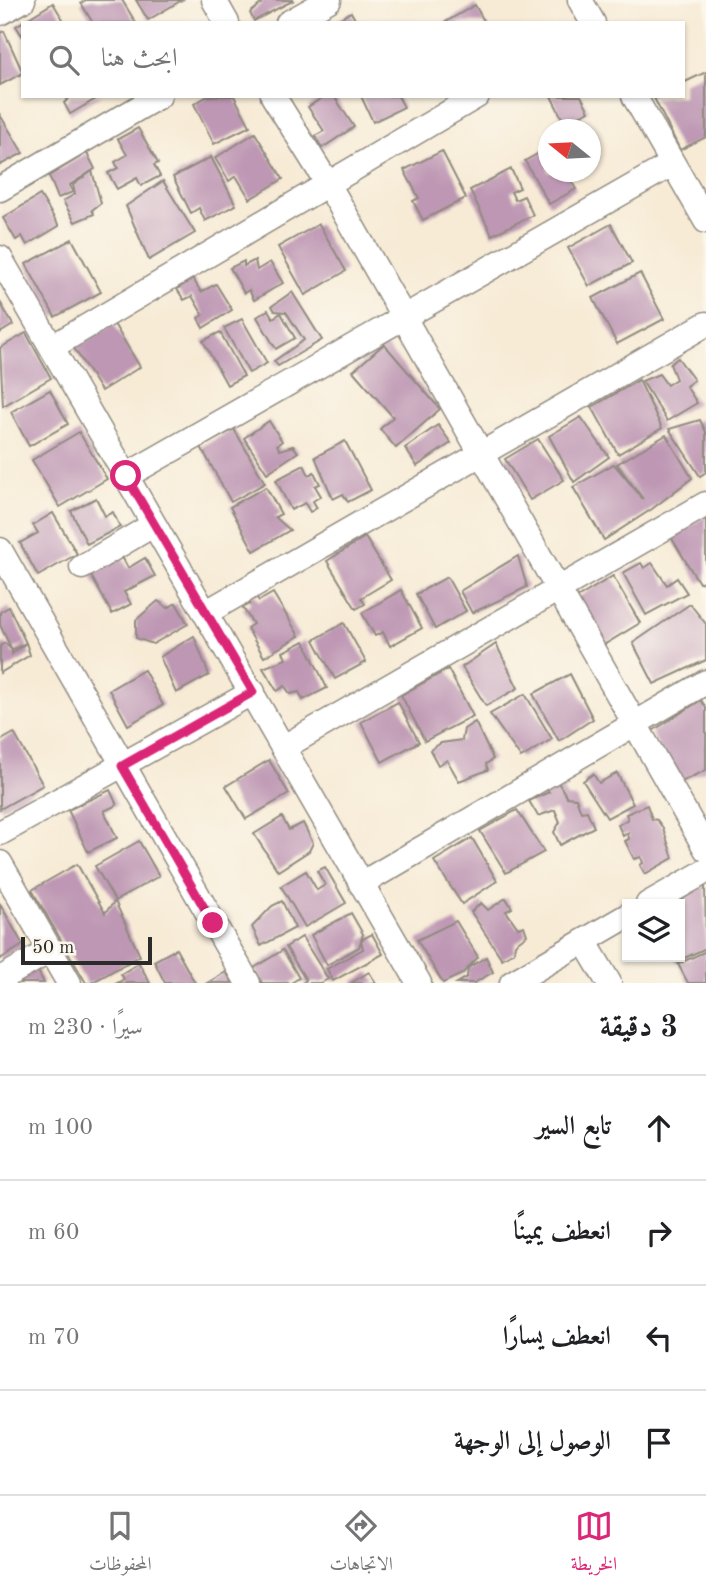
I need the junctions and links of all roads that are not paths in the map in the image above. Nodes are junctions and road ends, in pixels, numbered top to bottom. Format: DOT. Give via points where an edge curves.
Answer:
graph roads {
  1 [pos="23,0"];
  2 [pos="214,0"];
  3 [pos="329,0"];
  4 [pos="580,0"];
  5 [pos="0,13"];
  6 [pos="227,21"];
  7 [pos="292,21"];
  8 [pos="592,21"];
  9 [pos="156,98"];
  10 [pos="274,98"];
  11 [pos="474,98"];
  12 [pos="635,98"];
  13 [pos="672,164"];
  14 [pos="328,184"];
  15 [pos="0,189"];
  16 [pos="706,221"];
  17 [pos="2,265"];
  18 [pos="402,318"];
  19 [pos="706,324"];
  20 [pos="52,347"];
  21 [pos="480,456"];
  22 [pos="126,476"];
  23 [pos="706,504"];
  24 [pos="153,525"];
  25 [pos="0,551"];
  26 [pos="82,566"];
  27 [pos="557,589"];
  28 [pos="207,612"];
  29 [pos="706,682"];
  30 [pos="253,692"];
  31 [pos="634,723"];
  32 [pos="284,747"];
  33 [pos="122,766"];
  34 [pos="0,833"];
  35 [pos="706,849"];
  36 [pos="0,863"];
  37 [pos="706,872"];
  38 [pos="361,884"];
  39 [pos="657,899"];
  40 [pos="622,919"];
  41 [pos="584,941"];
  42 [pos="51,950"];
  43 [pos="0,979"];
  44 [pos="69,983"];
  45 [pos="248,983"];
  46 [pos="419,983"];
  47 [pos="512,983"];
  48 [pos="609,983"];
  1 -- 5 [label="street"];
  2 -- 6 [label="street"];
  3 -- 7 [label="street"];
  4 -- 8 [label="street"];
  9 -- 15 [label="street"];
  10 -- 14 [label="street"];
  11 -- 14 [label="street"];
  12 -- 13 [label="street"];
  13 -- 16 [label="street"];
  13 -- 18 [label="street"];
  14 -- 18 [label="street"];
  14 -- 20 [label="street"];
  17 -- 20 [label="street"];
  18 -- 21 [label="street"];
  18 -- 22 [label="street"];
  19 -- 21 [label="street"];
  20 -- 22 [label="street"];
  21 -- 27 [label="street"];
  21 -- 28 [label="street"];
  22 -- 24 [label="street"];
  23 -- 27 [label="street"];
  24 -- 26 [label="street"];
  24 -- 28 [label="street"];
  25 -- 33 [label="street"];
  27 -- 31 [label="street"];
  27 -- 32 [label="street"];
  28 -- 30 [label="street"];
  29 -- 31 [label="street"];
  30 -- 32 [label="street"];
  30 -- 33 [label="street"];
  31 -- 35 [label="street"];
  31 -- 38 [label="street"];
  32 -- 38 [label="street"];
  33 -- 34 [label="street"];
  33 -- 45 [label="street"];
  36 -- 42 [label="street"];
  37 -- 39 [label="street"];
  38 -- 46 [label="street"];
  40 -- 41 [label="street"];
  41 -- 47 [label="street"];
  41 -- 48 [label="street"];
  42 -- 43 [label="street"];
  42 -- 44 [label="street"];
}
